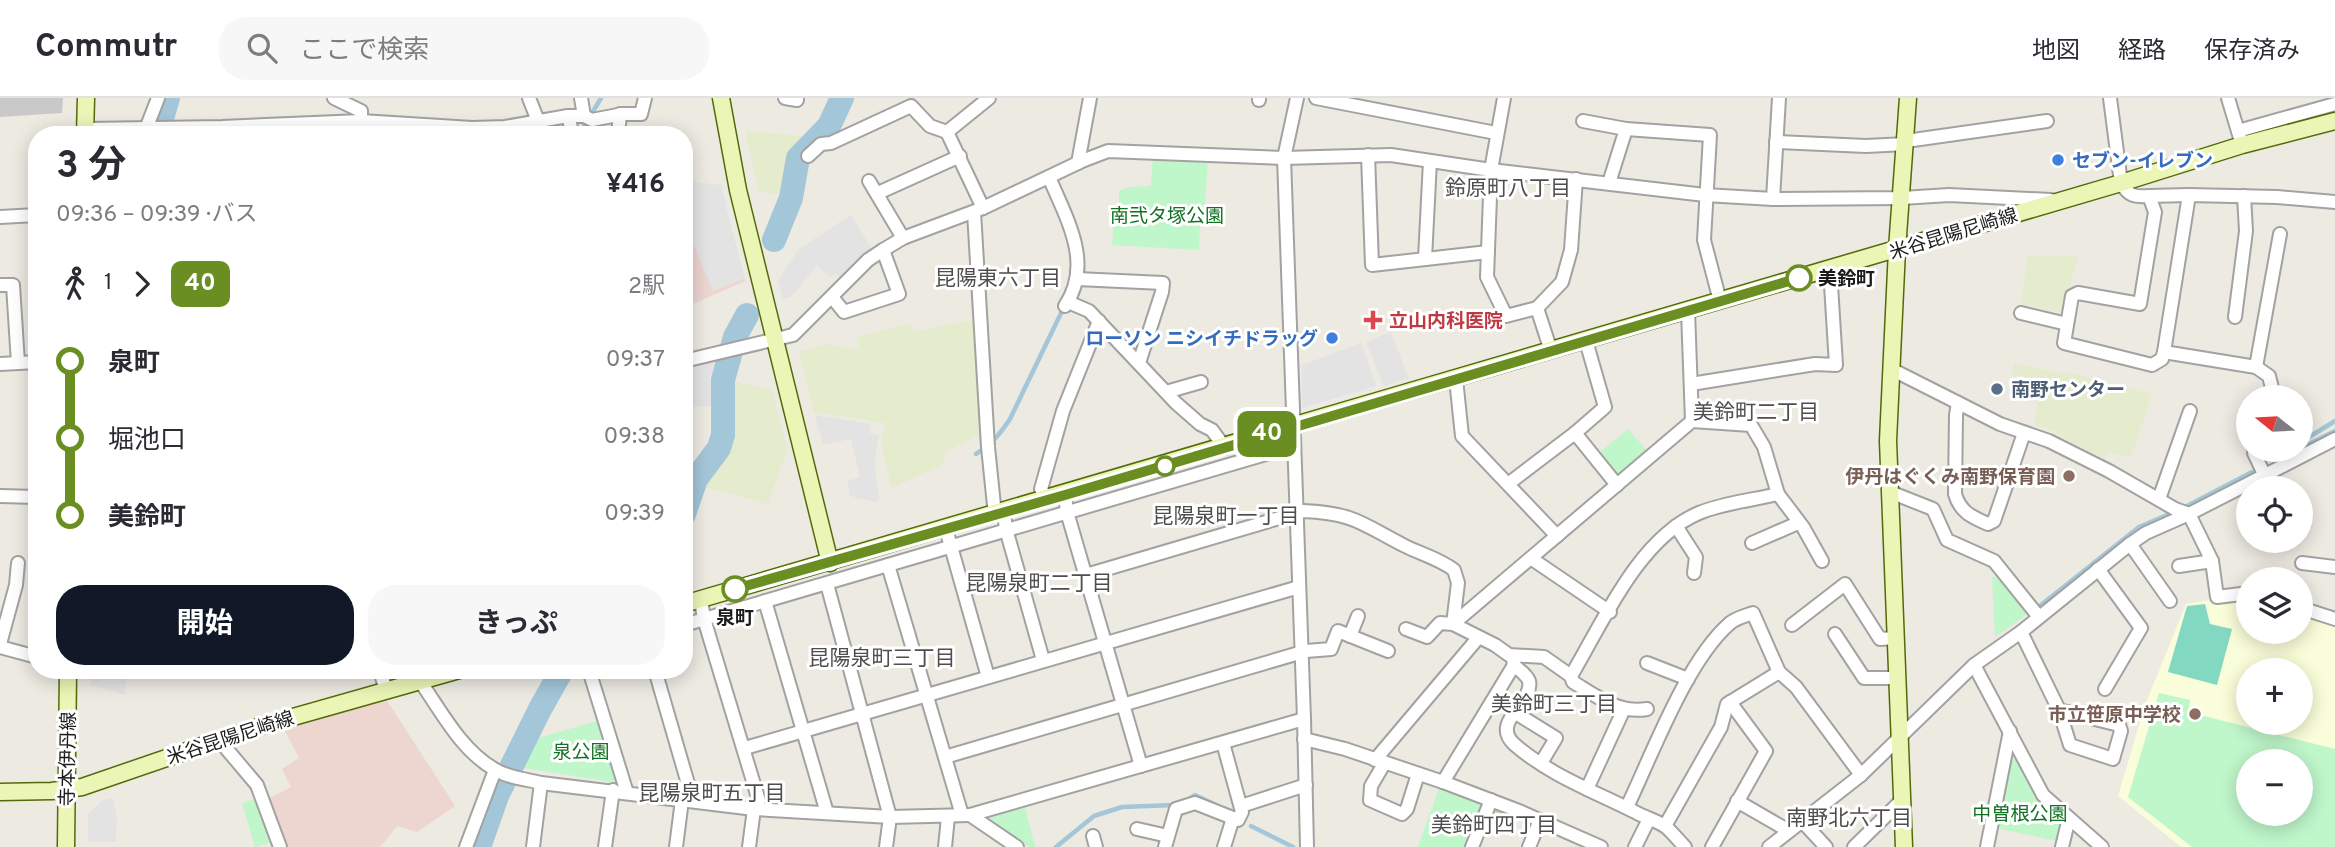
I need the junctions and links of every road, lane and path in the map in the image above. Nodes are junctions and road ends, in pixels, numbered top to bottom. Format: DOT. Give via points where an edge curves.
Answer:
graph roads {
  1 [pos="86,98"];
  2 [pos="158,98"];
  3 [pos="334,98"];
  4 [pos="529,98"];
  5 [pos="581,98"];
  6 [pos="645,98"];
  7 [pos="721,98"];
  8 [pos="785,98"];
  9 [pos="797,98"];
  10 [pos="989,98"];
  11 [pos="1090,98"];
  12 [pos="1297,98"];
  13 [pos="1315,98"];
  14 [pos="1504,98"];
  15 [pos="1779,98"];
  16 [pos="1908,98"];
  17 [pos="2110,98"];
  18 [pos="2228,98"];
  19 [pos="2300,98"];
  20 [pos="2335,104"];
  21 [pos="621,114"];
  22 [pos="568,116"];
  23 [pos="584,116"];
  24 [pos="2307,120"];
  25 [pos="361,121"];
  26 [pos="538,121"];
  27 [pos="1583,121"];
  28 [pos="2047,121"];
  29 [pos="2335,121"];
  30 [pos="85,126"];
  31 [pos="147,126"];
  32 [pos="227,126"];
  33 [pos="411,126"];
  34 [pos="510,126"];
  35 [pos="571,126"];
  36 [pos="619,126"];
  37 [pos="1626,129"];
  38 [pos="947,132"];
  39 [pos="1496,133"];
  40 [pos="2240,138"];
  41 [pos="1776,142"];
  42 [pos="1906,142"];
  43 [pos="1368,155"];
  44 [pos="808,156"];
  45 [pos="960,156"];
  46 [pos="1284,158"];
  47 [pos="1430,161"];
  48 [pos="1078,163"];
  49 [pos="1491,170"];
  50 [pos="1049,177"];
  51 [pos="1576,178"];
  52 [pos="869,181"];
  53 [pos="1609,183"];
  54 [pos="2121,183"];
  55 [pos="878,193"];
  56 [pos="1705,195"];
  57 [pos="2189,195"];
  58 [pos="2149,196"];
  59 [pos="2244,196"];
  60 [pos="1902,198"];
  61 [pos="1773,199"];
  62 [pos="2062,200"];
  63 [pos="2335,202"];
  64 [pos="979,210"];
  65 [pos="28,215"];
  66 [pos="0,217"];
  67 [pos="2280,234"];
  68 [pos="903,238"];
  69 [pos="1898,249"];
  70 [pos="883,250"];
  71 [pos="1488,252"];
  72 [pos="1425,259"];
  73 [pos="1830,269"];
  74 [pos="1077,279"];
  75 [pos="0,285"];
  76 [pos="832,297"];
  77 [pos="1720,301"];
  78 [pos="1537,308"];
  79 [pos="1688,311"];
  80 [pos="2021,313"];
  81 [pos="2235,317"];
  82 [pos="1099,321"];
  83 [pos="2067,324"];
  84 [pos="775,338"];
  85 [pos="1586,341"];
  86 [pos="1551,351"];
  87 [pos="2164,352"];
  88 [pos="693,359"];
  89 [pos="28,362"];
  90 [pos="18,363"];
  91 [pos="1139,363"];
  92 [pos="0,364"];
  93 [pos="2256,368"];
  94 [pos="1891,369"];
  95 [pos="1456,379"];
  96 [pos="1201,382"];
  97 [pos="1691,384"];
  98 [pos="2271,385"];
  99 [pos="1166,392"];
  100 [pos="1958,403"];
  101 [pos="2192,419"];
  102 [pos="1692,421"];
  103 [pos="1293,426"];
  104 [pos="1575,433"];
  105 [pos="2024,433"];
  106 [pos="2335,439"];
  107 [pos="1293,446"];
  108 [pos="1225,448"];
  109 [pos="2258,462"];
  110 [pos="2264,474"];
  111 [pos="1508,484"];
  112 [pos="1617,485"];
  113 [pos="1891,492"];
  114 [pos="1778,494"];
  115 [pos="0,496"];
  116 [pos="28,497"];
  117 [pos="2159,499"];
  118 [pos="1047,500"];
  119 [pos="1066,503"];
  120 [pos="1296,514"];
  121 [pos="2189,514"];
  122 [pos="1002,519"];
  123 [pos="1798,523"];
  124 [pos="1676,526"];
  125 [pos="946,530"];
  126 [pos="1557,536"];
  127 [pos="1752,543"];
  128 [pos="2130,544"];
  129 [pos="949,547"];
  130 [pos="1532,559"];
  131 [pos="1822,561"];
  132 [pos="2212,561"];
  133 [pos="830,563"];
  134 [pos="888,565"];
  135 [pos="2179,566"];
  136 [pos="2335,567"];
  137 [pos="2313,568"];
  138 [pos="2098,569"];
  139 [pos="20,570"];
  140 [pos="1694,573"];
  141 [pos="1086,575"];
  142 [pos="827,584"];
  143 [pos="1299,587"];
  144 [pos="2236,595"];
  145 [pos="701,600"];
  146 [pos="765,601"];
  147 [pos="2170,601"];
  148 [pos="693,602"];
  149 [pos="1609,612"];
  150 [pos="2313,612"];
  151 [pos="1358,616"];
  152 [pos="2039,617"];
  153 [pos="704,618"];
  154 [pos="2335,619"];
  155 [pos="693,622"];
  156 [pos="1452,624"];
  157 [pos="1792,625"];
  158 [pos="1406,629"];
  159 [pos="2021,632"];
  160 [pos="1835,634"];
  161 [pos="1350,636"];
  162 [pos="1478,638"];
  163 [pos="1896,638"];
  164 [pos="1105,642"];
  165 [pos="0,646"];
  166 [pos="1388,651"];
  167 [pos="28,654"];
  168 [pos="1300,654"];
  169 [pos="1042,660"];
  170 [pos="1513,661"];
  171 [pos="1647,663"];
  172 [pos="1974,665"];
  173 [pos="1779,672"];
  174 [pos="1571,676"];
  175 [pos="988,677"];
  176 [pos="1898,678"];
  177 [pos="68,679"];
  178 [pos="383,679"];
  179 [pos="427,679"];
  180 [pos="592,679"];
  181 [pos="657,679"];
  182 [pos="1688,679"];
  183 [pos="420,681"];
  184 [pos="2105,689"];
  185 [pos="386,691"];
  186 [pos="926,696"];
  187 [pos="1730,702"];
  188 [pos="1123,704"];
  189 [pos="1624,709"];
  190 [pos="1647,709"];
  191 [pos="2059,710"];
  192 [pos="1514,712"];
  193 [pos="863,715"];
  194 [pos="1304,719"];
  195 [pos="804,731"];
  196 [pos="2010,731"];
  197 [pos="1900,738"];
  198 [pos="1304,739"];
  199 [pos="219,740"];
  200 [pos="1223,743"];
  201 [pos="745,748"];
  202 [pos="945,757"];
  203 [pos="1380,762"];
  204 [pos="1541,763"];
  205 [pos="1141,766"];
  206 [pos="503,773"];
  207 [pos="1418,774"];
  208 [pos="1861,775"];
  209 [pos="1443,782"];
  210 [pos="541,783"];
  211 [pos="1306,785"];
  212 [pos="67,789"];
  213 [pos="1587,789"];
  214 [pos="613,790"];
  215 [pos="0,792"];
  216 [pos="627,793"];
  217 [pos="1491,800"];
  218 [pos="1902,800"];
  219 [pos="688,801"];
  220 [pos="1737,801"];
  221 [pos="1241,806"];
  222 [pos="1627,807"];
  223 [pos="754,809"];
  224 [pos="827,813"];
  225 [pos="966,815"];
  226 [pos="890,817"];
  227 [pos="948,817"];
  228 [pos="1233,818"];
  229 [pos="2069,818"];
  230 [pos="1649,819"];
  231 [pos="1540,820"];
  232 [pos="1802,821"];
  233 [pos="1665,826"];
  234 [pos="1138,829"];
  235 [pos="1789,831"];
  236 [pos="1166,841"];
  237 [pos="1009,845"];
  238 [pos="65,847"];
  239 [pos="280,847"];
  240 [pos="466,847"];
  241 [pos="533,847"];
  242 [pos="605,847"];
  243 [pos="676,847"];
  244 [pos="749,847"];
  245 [pos="886,847"];
  246 [pos="945,847"];
  247 [pos="1224,847"];
  248 [pos="1307,847"];
  249 [pos="1472,847"];
  250 [pos="1529,847"];
  251 [pos="1601,847"];
  252 [pos="1635,847"];
  253 [pos="1685,847"];
  254 [pos="1712,847"];
  255 [pos="1769,847"];
  256 [pos="1826,847"];
  257 [pos="1854,847"];
  258 [pos="1904,847"];
  259 [pos="1987,847"];
  260 [pos="2063,847"];
  261 [pos="2102,847"];
  1 -- 30 [label="main road"];
  2 -- 31 [label="street"];
  3 -- 25 [label="street" via="361,111"];
  4 -- 26 [label="street"];
  5 -- 23 [label="street"];
  6 -- 21 [label="street" via="642,114"];
  7 -- 84 [label="main road" via="738,190"];
  8 -- 9 [label="street"];
  10 -- 38 [label="street"];
  11 -- 48 [label="street"];
  12 -- 46 [label="street"];
  13 -- 39 [label="street"];
  14 -- 39 [label="street"];
  15 -- 41 [label="street"];
  16 -- 42 [label="main road"];
  17 -- 54 [label="street"];
  18 -- 40 [label="street"];
  19 -- 24 [label="street"];
  20 -- 24 [label="street"];
  21 -- 23 [label="street" via="592,120"];
  21 -- 36 [label="street"];
  22 -- 23 [label="street"];
  22 -- 26 [label="street"];
  22 -- 35 [label="street"];
  24 -- 29 [label="main road, 米谷昆陽尼崎線"];
  24 -- 40 [label="main road, 米谷昆陽尼崎線"];
  25 -- 32 [label="street"];
  25 -- 33 [label="street"];
  26 -- 34 [label="street"];
  27 -- 37 [label="street"];
  28 -- 42 [label="street" via="2026,118 1973,125"];
  37 -- 53 [label="street"];
  37 -- 56 [label="street" via="1710,135"];
  38 -- 44 [label="street" via="929,125 911,106 821,144"];
  38 -- 45 [label="street"];
  39 -- 49 [label="street"];
  40 -- 54 [label="main road, 米谷昆陽尼崎線"];
  41 -- 42 [label="street" via="1866,146"];
  41 -- 61 [label="street"];
  42 -- 60 [label="main road"];
  43 -- 46 [label="street"];
  43 -- 47 [label="street"];
  43 -- 72 [label="street" via="1371,265"];
  45 -- 55 [label="street"];
  45 -- 64 [label="street"];
  46 -- 48 [label="street" via="1118,150"];
  46 -- 103 [label="street"];
  47 -- 49 [label="street"];
  47 -- 72 [label="street"];
  48 -- 50 [label="street"];
  49 -- 51 [label="street"];
  49 -- 71 [label="street"];
  50 -- 64 [label="street"];
  50 -- 74 [label="street" via="1077,244"];
  51 -- 53 [label="street"];
  51 -- 78 [label="street" via="1571,250 1562,282"];
  52 -- 55 [label="street"];
  53 -- 56 [label="street"];
  54 -- 58 [label="street" via="2128,194"];
  54 -- 62 [label="main road, 米谷昆陽尼崎線"];
  55 -- 68 [label="street"];
  56 -- 61 [label="street"];
  56 -- 77 [label="street" via="1704,240"];
  57 -- 58 [label="street"];
  57 -- 59 [label="street"];
  57 -- 87 [label="street"];
  58 -- 83 [label="street" via="2155,212 2140,304 2078,293 2072,296"];
  59 -- 63 [label="street"];
  59 -- 81 [label="street" via="2246,231"];
  60 -- 61 [label="street"];
  60 -- 62 [label="street" via="1949,195"];
  60 -- 69 [label="main road"];
  62 -- 69 [label="main road, 米谷昆陽尼崎線"];
  64 -- 68 [label="street"];
  64 -- 122 [label="street" via="988,447"];
  65 -- 66 [label="street"];
  67 -- 93 [label="street"];
  68 -- 70 [label="street"];
  69 -- 73 [label="main road, 米谷昆陽尼崎線"];
  69 -- 94 [label="main road"];
  70 -- 76 [label="street"];
  70 -- 76 [label="street" via="898,294 844,312"];
  71 -- 72 [label="street"];
  71 -- 78 [label="street" via="1487,277 1506,316"];
  73 -- 77 [label="main road, 米谷昆陽尼崎線"];
  73 -- 97 [label="street" via="1836,365 1815,363"];
  74 -- 82 [label="street" via="1067,304"];
  74 -- 91 [label="street" via="1163,283"];
  75 -- 90 [label="street" via="13,285"];
  76 -- 84 [label="street" via="800,330"];
  77 -- 79 [label="main road, 米谷昆陽尼崎線"];
  78 -- 86 [label="street"];
  79 -- 85 [label="main road, 米谷昆陽尼崎線"];
  79 -- 97 [label="street"];
  80 -- 83 [label="street"];
  82 -- 91 [label="street"];
  82 -- 118 [label="street" via="1056,431 1041,489"];
  83 -- 87 [label="street" via="2064,343 2152,365"];
  84 -- 88 [label="street"];
  84 -- 133 [label="main road"];
  85 -- 86 [label="main road, 米谷昆陽尼崎線"];
  85 -- 104 [label="street" via="1605,407"];
  86 -- 95 [label="main road, 米谷昆陽尼崎線"];
  87 -- 93 [label="street"];
  89 -- 90 [label="street"];
  90 -- 92 [label="street"];
  91 -- 99 [label="street"];
  93 -- 98 [label="street" via="2269,376"];
  94 -- 100 [label="street"];
  94 -- 113 [label="main road"];
  95 -- 103 [label="main road, 米谷昆陽尼崎線"];
  95 -- 111 [label="street" via="1462,436"];
  96 -- 99 [label="street"];
  97 -- 102 [label="street"];
  99 -- 108 [label="street" via="1212,430"];
  100 -- 105 [label="street"];
  100 -- 105 [label="street" via="1955,489 1960,505 1972,517 1988,524 1994,521"];
  101 -- 117 [label="street"];
  102 -- 112 [label="street"];
  102 -- 114 [label="street" via="1751,425 1764,447"];
  103 -- 107 [label="street"];
  103 -- 108 [label="main road, 米谷昆陽尼崎線"];
  104 -- 111 [label="street"];
  104 -- 112 [label="street"];
  105 -- 117 [label="street" via="2049,441"];
  106 -- 110 [label="street"];
  107 -- 119 [label="street"];
  107 -- 120 [label="street"];
  108 -- 119 [label="main road, 米谷昆陽尼崎線"];
  109 -- 110 [label="street"];
  110 -- 121 [label="street"];
  111 -- 126 [label="street"];
  112 -- 126 [label="street"];
  113 -- 152 [label="street" via="1933,509 1947,540 1994,561"];
  113 -- 163 [label="main road"];
  114 -- 123 [label="street"];
  114 -- 124 [label="street" via="1700,513"];
  115 -- 116 [label="street"];
  117 -- 121 [label="street"];
  118 -- 119 [label="main road, 米谷昆陽尼崎線"];
  118 -- 122 [label="main road, 米谷昆陽尼崎線"];
  119 -- 122 [label="street"];
  119 -- 141 [label="street"];
  120 -- 141 [label="street"];
  120 -- 143 [label="street"];
  120 -- 156 [label="street" via="1331,512 1350,517 1448,565 1458,583"];
  121 -- 128 [label="street"];
  121 -- 132 [label="street"];
  122 -- 125 [label="main road, 米谷昆陽尼崎線"];
  122 -- 129 [label="street"];
  122 -- 169 [label="street"];
  123 -- 127 [label="street"];
  123 -- 131 [label="street"];
  124 -- 140 [label="street" via="1696,557"];
  124 -- 149 [label="street" via="1633,569"];
  125 -- 129 [label="street"];
  125 -- 133 [label="main road, 米谷昆陽尼崎線"];
  126 -- 130 [label="street"];
  128 -- 138 [label="street"];
  128 -- 147 [label="street"];
  129 -- 134 [label="street"];
  129 -- 175 [label="street"];
  130 -- 149 [label="street"];
  130 -- 156 [label="street"];
  132 -- 135 [label="street"];
  132 -- 144 [label="street" via="2217,597"];
  133 -- 145 [label="main road, 米谷昆陽尼崎線"];
  134 -- 142 [label="street"];
  134 -- 186 [label="street"];
  136 -- 137 [label="street"];
  138 -- 152 [label="street"];
  138 -- 184 [label="street" via="2141,628"];
  139 -- 165 [label="street"];
  141 -- 164 [label="street"];
  142 -- 146 [label="street"];
  142 -- 193 [label="street"];
  143 -- 164 [label="street"];
  143 -- 168 [label="street"];
  145 -- 148 [label="main road, 米谷昆陽尼崎線"];
  145 -- 153 [label="street"];
  146 -- 153 [label="street"];
  146 -- 195 [label="street"];
  149 -- 174 [label="street"];
  150 -- 154 [label="street"];
  151 -- 161 [label="street"];
  152 -- 159 [label="street"];
  153 -- 155 [label="street"];
  153 -- 201 [label="street"];
  156 -- 158 [label="street" via="1440,624 1427,637"];
  156 -- 162 [label="street"];
  157 -- 163 [label="street" via="1845,584 1880,639"];
  159 -- 172 [label="street"];
  159 -- 191 [label="street"];
  160 -- 176 [label="street" via="1864,678"];
  161 -- 166 [label="street"];
  161 -- 168 [label="street" via="1338,631 1331,649"];
  162 -- 170 [label="street"];
  162 -- 203 [label="street"];
  163 -- 176 [label="main road"];
  164 -- 169 [label="street"];
  164 -- 188 [label="street"];
  165 -- 167 [label="street"];
  168 -- 188 [label="street"];
  168 -- 194 [label="street"];
  169 -- 175 [label="street"];
  170 -- 174 [label="street" via="1544,657"];
  170 -- 192 [label="street" via="1529,685"];
  170 -- 209 [label="street"];
  171 -- 182 [label="street"];
  172 -- 196 [label="street"];
  172 -- 197 [label="street"];
  173 -- 182 [label="street" via="1753,613 1731,621"];
  173 -- 187 [label="street"];
  173 -- 208 [label="street" via="1796,687"];
  174 -- 189 [label="street" via="1573,682 1605,702"];
  175 -- 186 [label="street"];
  176 -- 197 [label="main road"];
  177 -- 212 [label="main road, 寺本伊丹線"];
  178 -- 185 [label="street"];
  179 -- 183 [label="main road, 米谷昆陽尼崎線"];
  180 -- 216 [label="street"];
  181 -- 219 [label="street"];
  182 -- 222 [label="street"];
  183 -- 185 [label="main road, 米谷昆陽尼崎線"];
  183 -- 206 [label="street" via="477,757"];
  185 -- 199 [label="main road, 米谷昆陽尼崎線"];
  186 -- 193 [label="street"];
  186 -- 202 [label="street"];
  187 -- 220 [label="street" via="1766,751"];
  187 -- 233 [label="street" via="1721,727"];
  188 -- 202 [label="street"];
  188 -- 205 [label="street"];
  189 -- 190 [label="street"];
  189 -- 213 [label="street"];
  191 -- 191 [label="street" via="2119,725 2113,759 2070,745"];
  192 -- 204 [label="street" via="1507,727 1511,740"];
  192 -- 204 [label="street" via="1556,738"];
  193 -- 195 [label="street"];
  193 -- 226 [label="street"];
  194 -- 198 [label="street"];
  194 -- 200 [label="street"];
  195 -- 201 [label="street"];
  195 -- 224 [label="street"];
  196 -- 229 [label="street" via="2043,795"];
  196 -- 259 [label="street"];
  197 -- 208 [label="street"];
  197 -- 218 [label="main road"];
  198 -- 203 [label="street"];
  198 -- 211 [label="street"];
  199 -- 212 [label="main road, 米谷昆陽尼崎線"];
  199 -- 239 [label="street" via="257,785"];
  200 -- 205 [label="street"];
  200 -- 221 [label="street"];
  201 -- 223 [label="street" via="759,801"];
  202 -- 225 [label="street"];
  203 -- 207 [label="street"];
  203 -- 207 [label="street" via="1370,800 1402,814"];
  204 -- 213 [label="street"];
  205 -- 225 [label="street"];
  206 -- 210 [label="street"];
  206 -- 240 [label="street"];
  207 -- 209 [label="street"];
  208 -- 232 [label="street"];
  209 -- 217 [label="street"];
  210 -- 214 [label="street"];
  210 -- 241 [label="street"];
  211 -- 221 [label="street"];
  211 -- 248 [label="street"];
  212 -- 215 [label="main road, 米谷昆陽尼崎線"];
  212 -- 238 [label="main road, 寺本伊丹線"];
  213 -- 222 [label="street"];
  214 -- 216 [label="street"];
  214 -- 242 [label="street"];
  216 -- 219 [label="street"];
  217 -- 231 [label="street"];
  217 -- 249 [label="street"];
  218 -- 257 [label="street"];
  218 -- 258 [label="main road"];
  219 -- 223 [label="street"];
  219 -- 243 [label="street"];
  220 -- 235 [label="street"];
  220 -- 254 [label="street"];
  221 -- 228 [label="street" via="1238,820"];
  222 -- 230 [label="street"];
  223 -- 224 [label="street"];
  223 -- 244 [label="street"];
  224 -- 226 [label="street"];
  225 -- 227 [label="street"];
  225 -- 237 [label="street"];
  226 -- 227 [label="street"];
  226 -- 245 [label="street"];
  227 -- 246 [label="street"];
  228 -- 236 [label="street" via="1195,803 1176,809"];
  228 -- 247 [label="street"];
  229 -- 260 [label="street"];
  229 -- 261 [label="street"];
  230 -- 233 [label="street"];
  230 -- 252 [label="street"];
  231 -- 250 [label="street"];
  231 -- 251 [label="street"];
  232 -- 235 [label="street"];
  232 -- 256 [label="street"];
  233 -- 253 [label="street"];
  234 -- 236 [label="street"];
  235 -- 255 [label="street"];
}
